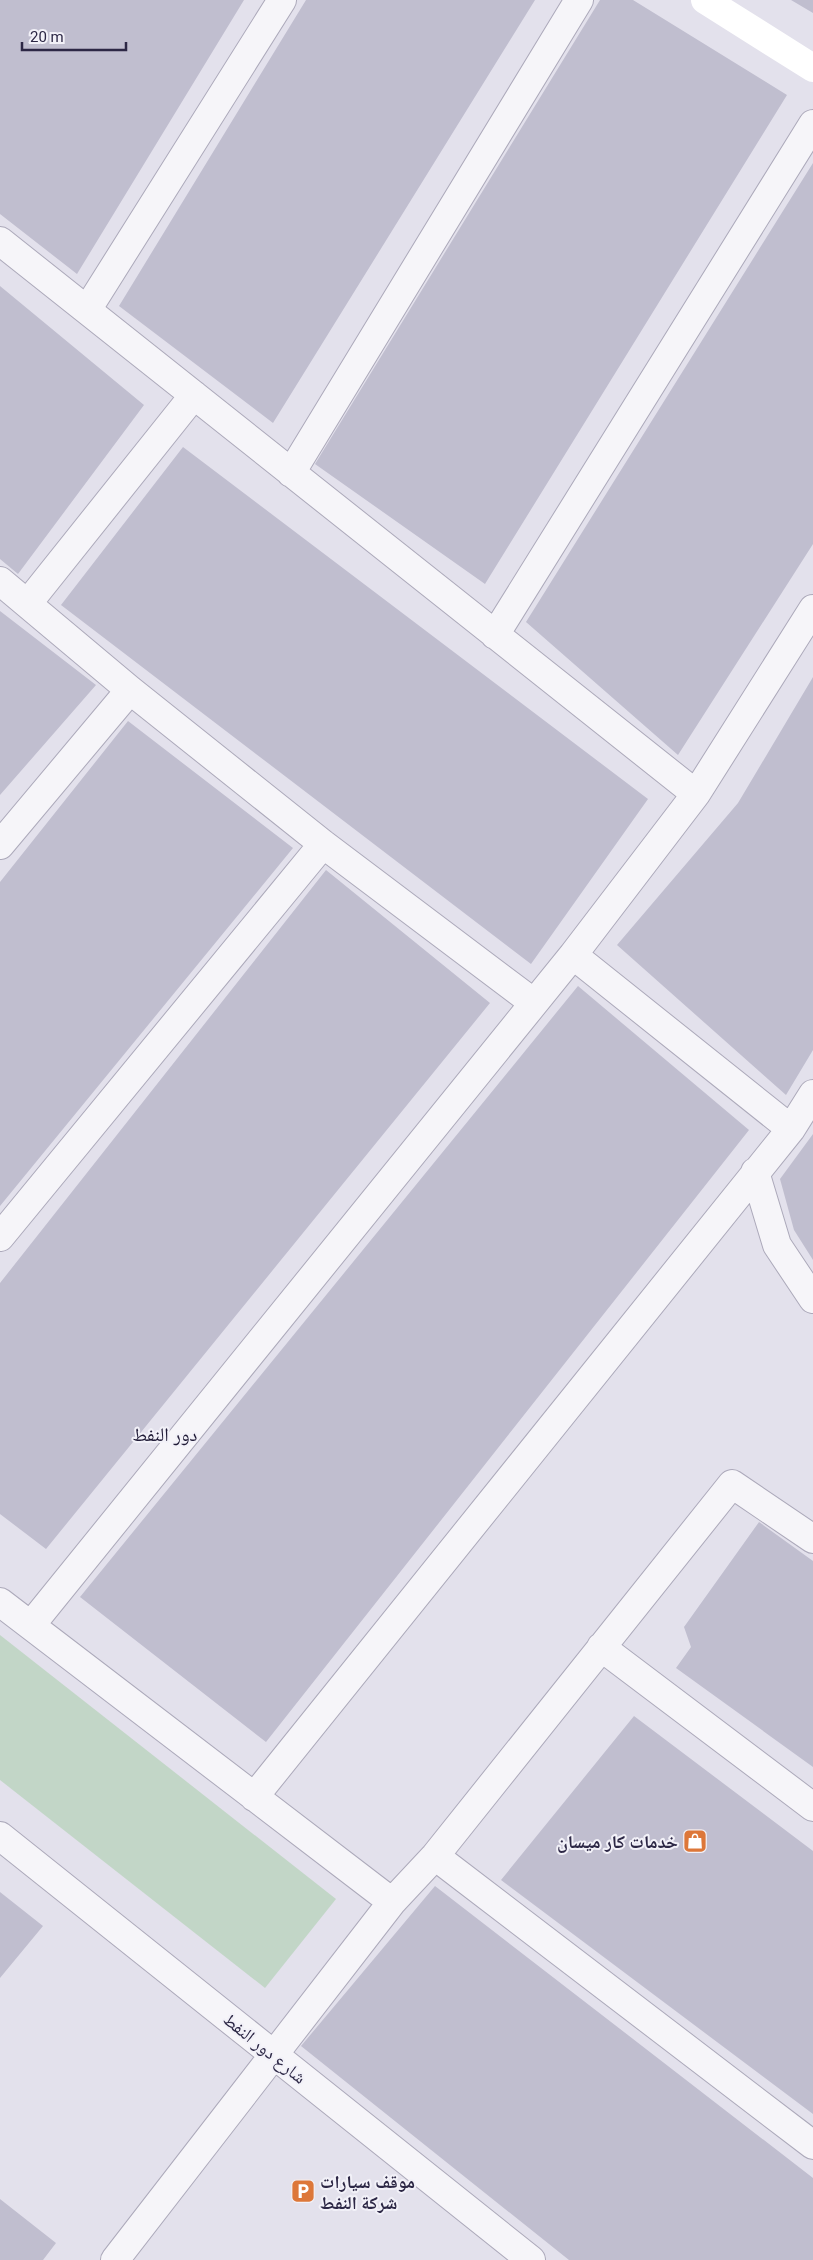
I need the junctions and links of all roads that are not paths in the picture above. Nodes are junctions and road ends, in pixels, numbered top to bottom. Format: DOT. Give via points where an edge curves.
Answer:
graph roads {
  1 [pos="282,0"];
  2 [pos="579,0"];
  3 [pos="705,0"];
  4 [pos="813,68"];
  5 [pos="813,124"];
  6 [pos="0,241"];
  7 [pos="87,310"];
  8 [pos="194,395"];
  9 [pos="291,472"];
  10 [pos="0,581"];
  11 [pos="28,603"];
  12 [pos="813,609"];
  13 [pos="495,635"];
  14 [pos="130,690"];
  15 [pos="696,794"];
  16 [pos="323,844"];
  17 [pos="0,845"];
  18 [pos="573,955"];
  19 [pos="534,1003"];
  20 [pos="813,1094"];
  21 [pos="791,1129"];
  22 [pos="755,1172"];
  23 [pos="0,1237"];
  24 [pos="813,1299"];
  25 [pos="813,1539"];
  26 [pos="0,1602"];
  27 [pos="31,1626"];
  28 [pos="601,1647"];
  29 [pos="254,1797"];
  30 [pos="813,1807"];
  31 [pos="0,1836"];
  32 [pos="435,1856"];
  33 [pos="392,1902"];
  34 [pos="273,2054"];
  35 [pos="813,2145"];
  36 [pos="117,2259"];
  37 [pos="531,2260"];
  1 -- 7 [label="street"];
  2 -- 9 [label="street"];
  3 -- 4 [label="main road"];
  5 -- 13 [label="street"];
  6 -- 7 [label="street"];
  7 -- 8 [label="street"];
  8 -- 9 [label="street"];
  8 -- 11 [label="street"];
  9 -- 13 [label="street"];
  10 -- 11 [label="street"];
  11 -- 14 [label="street"];
  12 -- 15 [label="street"];
  13 -- 15 [label="street"];
  14 -- 16 [label="street"];
  14 -- 17 [label="street"];
  15 -- 18 [label="street"];
  16 -- 19 [label="street"];
  16 -- 23 [label="street"];
  18 -- 19 [label="street"];
  18 -- 21 [label="street"];
  19 -- 27 [label="street"];
  20 -- 21 [label="street"];
  21 -- 22 [label="street"];
  22 -- 24 [label="street" via="777,1245"];
  22 -- 29 [label="street"];
  25 -- 28 [label="street" via="732,1484"];
  26 -- 27 [label="street"];
  27 -- 29 [label="street"];
  28 -- 30 [label="street"];
  28 -- 32 [label="street"];
  29 -- 33 [label="street"];
  31 -- 34 [label="street, شارع دور النفط"];
  32 -- 33 [label="street"];
  32 -- 35 [label="street"];
  33 -- 34 [label="street"];
  34 -- 36 [label="street"];
  34 -- 37 [label="street, شارع دور النفط"];
}
